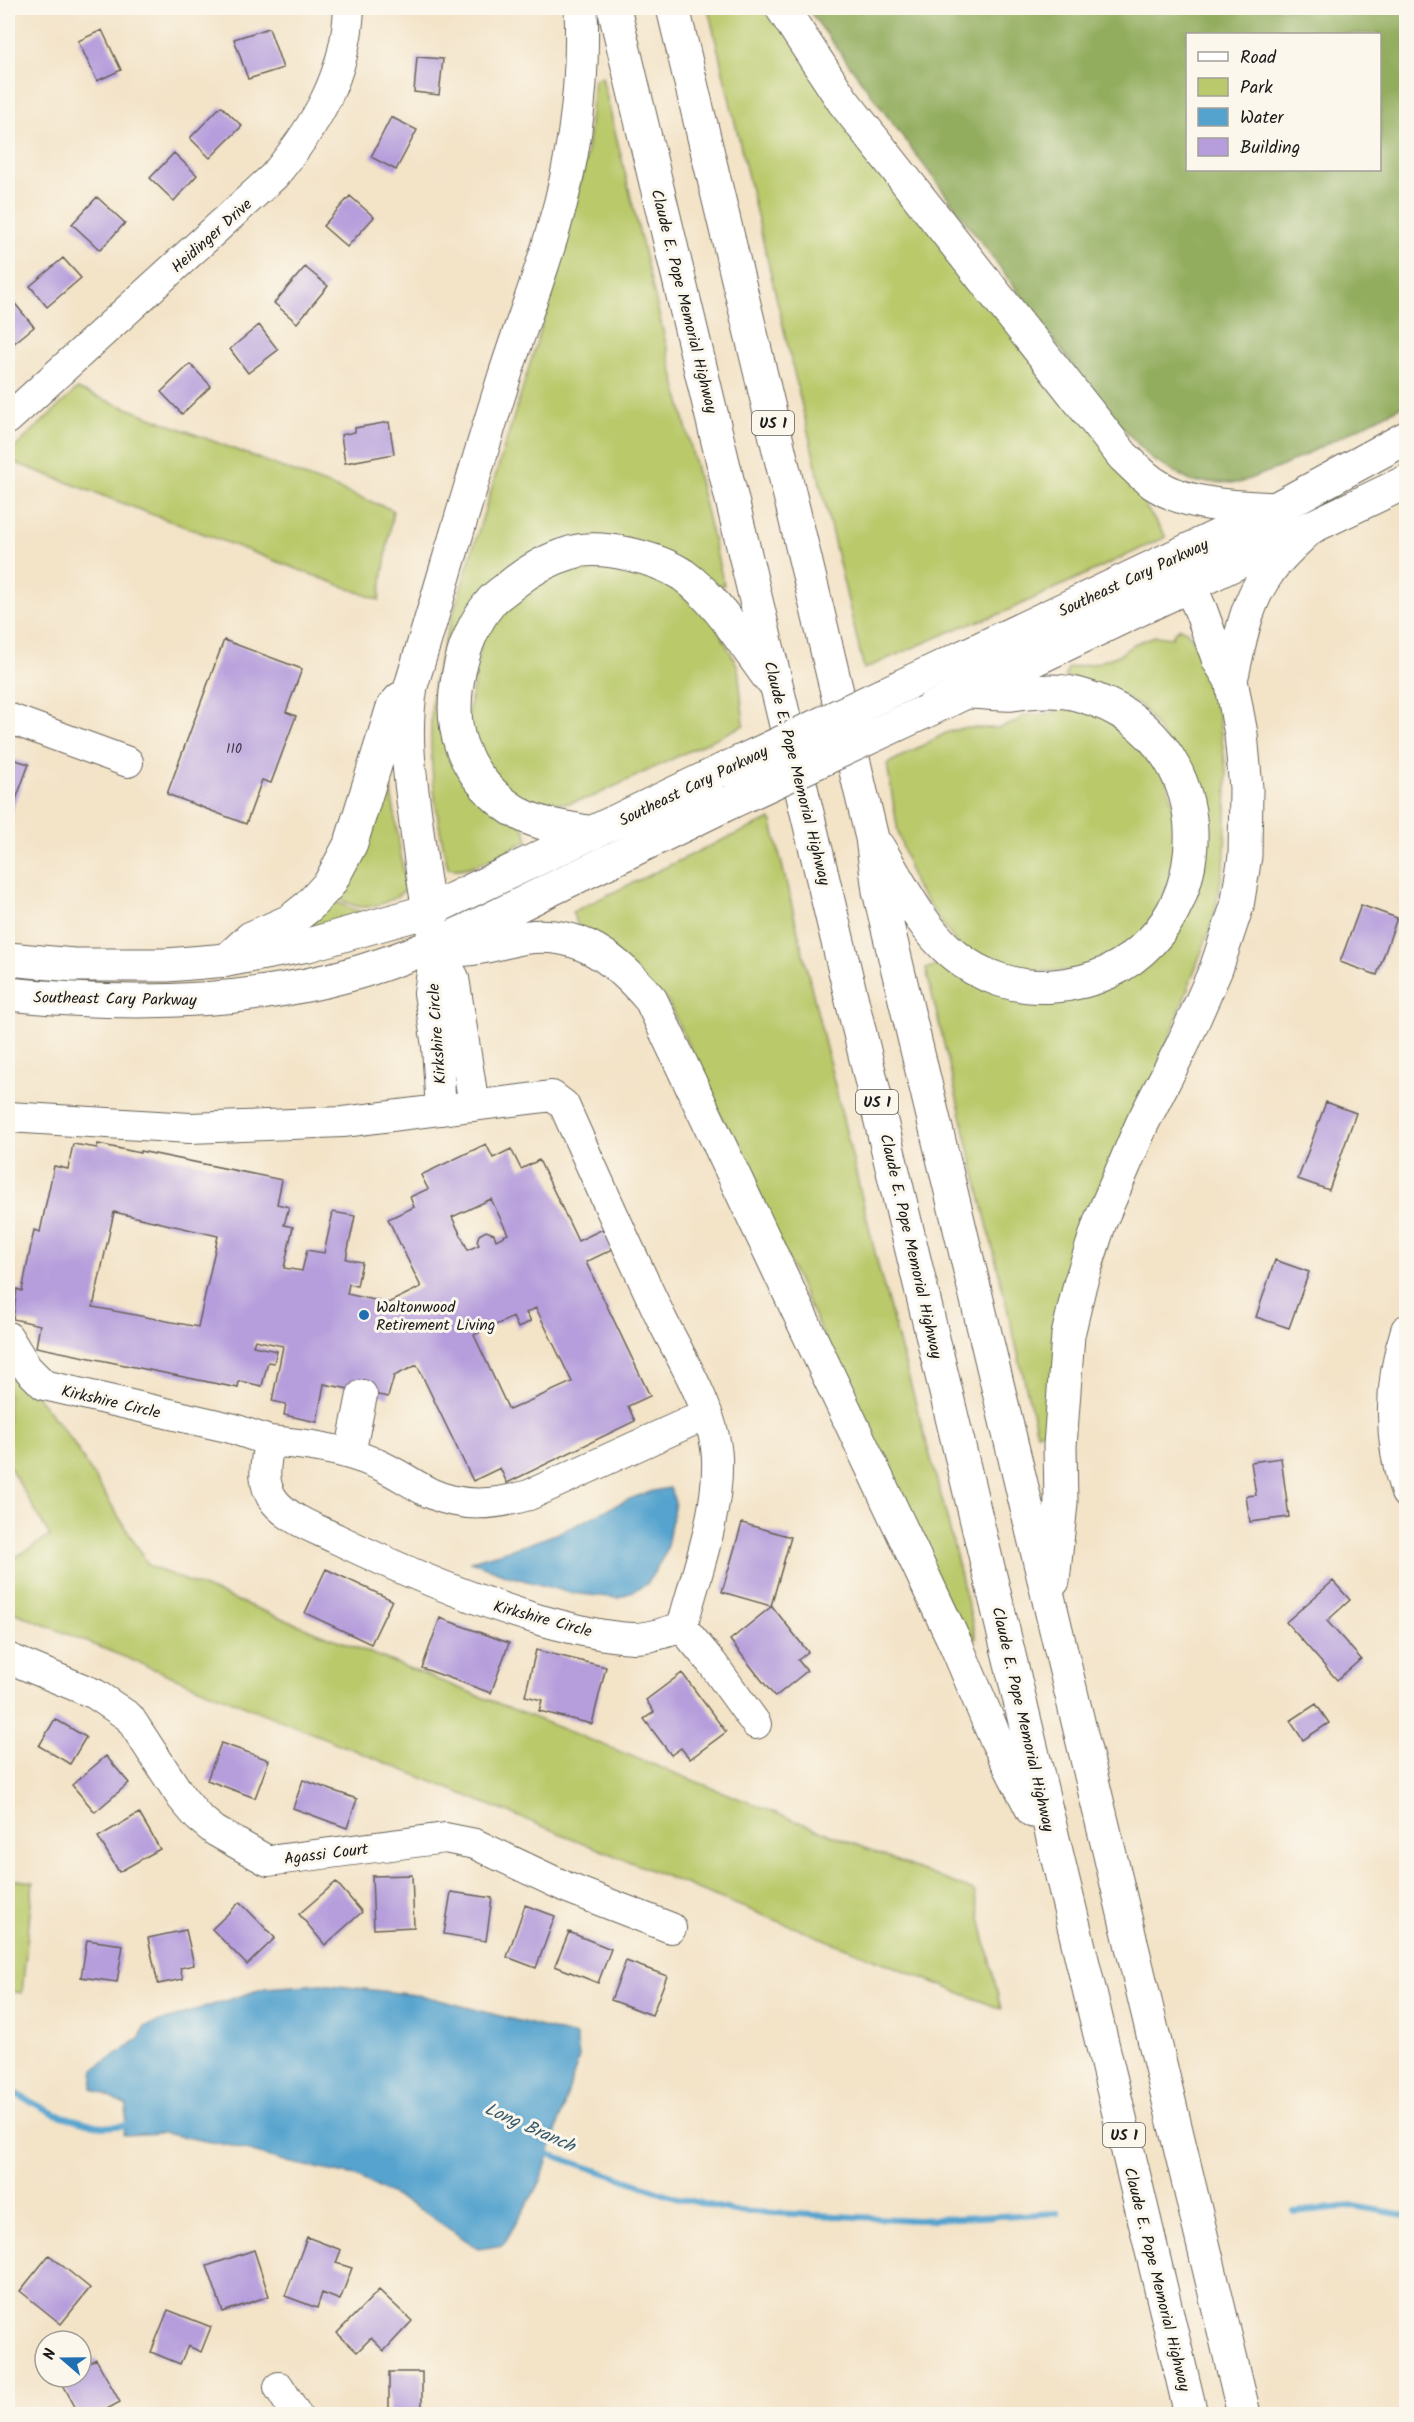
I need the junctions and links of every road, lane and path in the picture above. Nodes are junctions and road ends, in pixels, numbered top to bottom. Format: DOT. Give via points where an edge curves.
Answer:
graph roads {
  1 [pos="349,8"];
  2 [pos="581,8"];
  3 [pos="614,8"];
  4 [pos="673,8"];
  5 [pos="782,8"];
  6 [pos="8,419"];
  7 [pos="1407,438"];
  8 [pos="1407,482"];
  9 [pos="1275,510"];
  10 [pos="1311,527"];
  11 [pos="1183,570"];
  12 [pos="1231,680"];
  13 [pos="411,686"];
  14 [pos="779,691"];
  15 [pos="967,692"];
  16 [pos="8,718"];
  17 [pos="128,762"];
  18 [pos="592,833"];
  19 [pos="872,838"];
  20 [pos="428,911"];
  21 [pos="436,945"];
  22 [pos="8,959"];
  23 [pos="227,960"];
  24 [pos="8,994"];
  25 [pos="474,1106"];
  26 [pos="441,1110"];
  27 [pos="8,1117"];
  28 [pos="1407,1330"];
  29 [pos="8,1337"];
  30 [pos="362,1395"];
  31 [pos="707,1414"];
  32 [pos="269,1441"];
  33 [pos="350,1454"];
  34 [pos="1407,1493"];
  35 [pos="1051,1605"];
  36 [pos="682,1627"];
  37 [pos="8,1658"];
  38 [pos="756,1724"];
  39 [pos="1056,1856"];
  40 [pos="671,1928"];
  41 [pos="279,2387"];
  42 [pos="296,2415"];
  43 [pos="1191,2415"];
  44 [pos="1244,2415"];
  1 -- 6 [label="street, Heidinger Drive" via="344,47 330,90 302,143 260,190"];
  2 -- 13 [label="main road" via="578,109 555,225"];
  3 -- 14 [label="main road, Claude E. Pope Memorial Highway / US 1"];
  4 -- 19 [label="main road, US 1"];
  5 -- 9 [label="main road" via="843,101 1123,456 1158,487 1191,500"];
  7 -- 9 [label="main road, Southeast Cary Parkway"];
  8 -- 10 [label="main road, Southeast Cary Parkway"];
  9 -- 11 [label="main road, Southeast Cary Parkway"];
  10 -- 11 [label="main road, Southeast Cary Parkway"];
  10 -- 12 [label="main road" via="1270,569 1258,588 1246,614"];
  11 -- 12 [label="main road" via="1219,661"];
  11 -- 15 [label="main road, Southeast Cary Parkway"];
  11 -- 18 [label="main road, Southeast Cary Parkway, bridge" via="914,680"];
  12 -- 35 [label="main road" via="1246,788 1245,856 1238,906 1216,969 1100,1222 1080,1284 1068,1335"];
  13 -- 20 [label="main road" via="406,750"];
  13 -- 23 [label="main road" via="393,707 355,834 330,883 290,921 251,938"];
  14 -- 18 [label="main road" via="704,594 683,575 632,554 603,550 571,552 525,574 490,603 470,637 459,668 455,709 460,744 477,776 502,802 523,816"];
  14 -- 39 [label="main road, Claude E. Pope Memorial Highway / US 1"];
  15 -- 19 [label="main road" via="1011,694 1036,690 1080,695 1134,720 1152,736 1181,782 1192,820 1191,856 1172,911 1138,953 1093,979 1042,987 1006,982 976,970 938,939 918,915"];
  15 -- 21 [label="main road, Southeast Cary Parkway, bridge"];
  16 -- 17 [label="street"];
  18 -- 20 [label="main road, Southeast Cary Parkway"];
  19 -- 35 [label="main road, US 1" via="879,891"];
  20 -- 21 [label="main road"];
  20 -- 23 [label="main road, Southeast Cary Parkway" via="308,945"];
  21 -- 24 [label="main road, Southeast Cary Parkway" via="377,966 290,988 208,999 107,1001"];
  21 -- 25 [label="street, Kirkshire Circle" via="454,978"];
  21 -- 26 [label="street, Kirkshire Circle" via="429,993"];
  21 -- 39 [label="main road" via="462,950 542,936 579,941 628,973 651,1000 956,1645 995,1737"];
  22 -- 23 [label="main road, Southeast Cary Parkway" via="119,967"];
  25 -- 26 [label="street"];
  25 -- 31 [label="street" via="552,1096 564,1105"];
  26 -- 27 [label="street" via="342,1122 190,1128"];
  28 -- 34 [label="street" via="1392,1408 1396,1454"];
  29 -- 32 [label="street, Kirkshire Circle" via="27,1368 44,1385 231,1428"];
  30 -- 33 [label="street"];
  31 -- 33 [label="street" via="504,1503 477,1505 431,1494 378,1464"];
  31 -- 36 [label="street" via="717,1455 717,1476 708,1532"];
  32 -- 33 [label="street"];
  32 -- 36 [label="street, Kirkshire Circle" via="266,1485 274,1501 294,1517 391,1565 510,1611 584,1632 635,1638"];
  35 -- 44 [label="main road, US 1"];
  36 -- 38 [label="street"];
  37 -- 40 [label="street, Agassi Court" via="94,1694 129,1717 198,1817 214,1831 268,1861 445,1838 460,1840"];
  39 -- 43 [label="main road, Claude E. Pope Memorial Highway / US 1"];
  41 -- 42 [label="street"];
}
